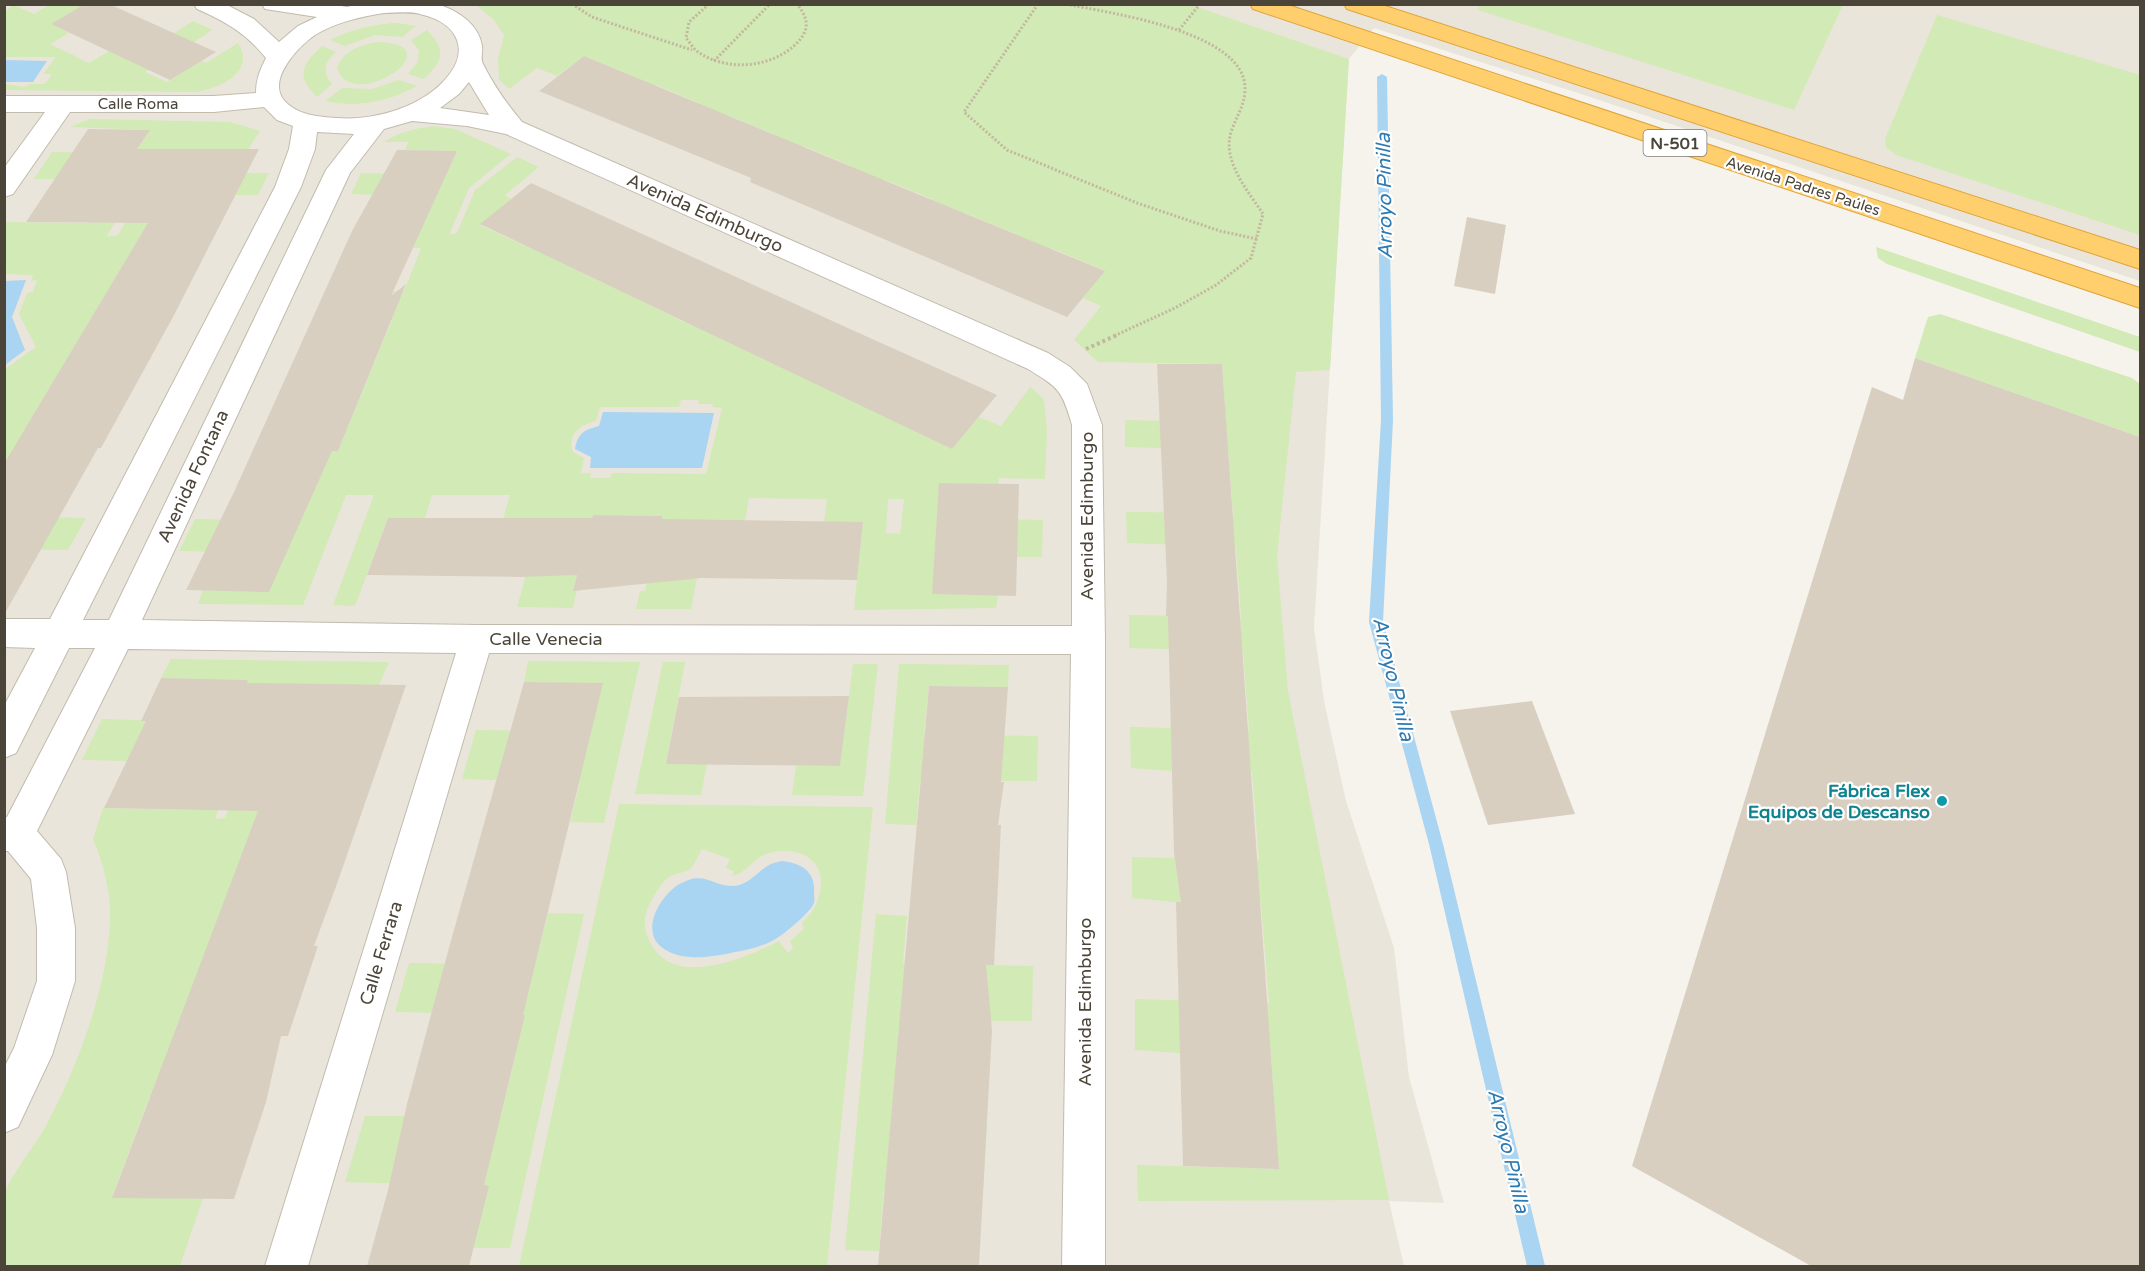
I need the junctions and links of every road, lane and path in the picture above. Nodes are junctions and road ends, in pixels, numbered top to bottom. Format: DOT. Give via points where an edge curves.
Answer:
graph roads {
  1 [pos="205,4"];
  2 [pos="273,4"];
  3 [pos="572,4"];
  4 [pos="709,4"];
  5 [pos="770,4"];
  6 [pos="797,4"];
  7 [pos="1038,4"];
  8 [pos="1066,4"];
  9 [pos="1200,4"];
  10 [pos="1261,4"];
  11 [pos="1355,4"];
  12 [pos="348,13"];
  13 [pos="1179,30"];
  14 [pos="693,51"];
  15 [pos="277,56"];
  16 [pos="470,62"];
  17 [pos="713,62"];
  18 [pos="270,99"];
  19 [pos="4,104"];
  20 [pos="63,104"];
  21 [pos="411,113"];
  22 [pos="306,123"];
  23 [pos="376,123"];
  24 [pos="513,128"];
  25 [pos="4,188"];
  26 [pos="1257,239"];
  27 [pos="2140,260"];
  28 [pos="2140,298"];
  29 [pos="1080,351"];
  30 [pos="4,633"];
  31 [pos="60,634"];
  32 [pos="118,634"];
  33 [pos="477,639"];
  34 [pos="1088,640"];
  35 [pos="4,742"];
  36 [pos="11,834"];
  37 [pos="4,1113"];
  38 [pos="286,1266"];
  39 [pos="1083,1266"];
  1 -- 15 [label="street" via="261,34"];
  2 -- 12 [label="street"];
  3 -- 14 [label="path" via="592,17"];
  4 -- 14 [label="path" via="688,24 686,38"];
  5 -- 17 [label="path"];
  6 -- 17 [label="path" via="806,15 807,29 799,43 783,55 760,63"];
  7 -- 26 [label="path" via="964,112 1007,150 1137,203"];
  8 -- 13 [label="path"];
  9 -- 13 [label="path"];
  10 -- 28 [label="highway, Avenida Padres Paúles / N-501"];
  11 -- 27 [label="highway, Avenida Padres Paúles / N-501"];
  12 -- 15 [label="street" via="307,31"];
  12 -- 16 [label="street" via="384,6 419,7 448,15 464,28 472,44"];
  13 -- 26 [label="path" via="1228,55 1240,69 1245,86 1241,110 1230,134 1230,156 1263,214"];
  14 -- 17 [label="path"];
  15 -- 18 [label="street" via="267,78"];
  16 -- 21 [label="street" via="450,90"];
  16 -- 24 [label="street, Avenida Edimburgo" via="491,101"];
  18 -- 20 [label="street, Calle Roma" via="214,104"];
  18 -- 22 [label="street" via="284,113"];
  19 -- 20 [label="street, Calle Roma"];
  20 -- 25 [label="street"];
  21 -- 23 [label="street"];
  21 -- 24 [label="street, Avenida Edimburgo" via="467,118"];
  22 -- 23 [label="street" via="339,127"];
  22 -- 31 [label="street" via="302,149 288,187"];
  23 -- 32 [label="street, Avenida Fontana" via="339,171"];
  24 -- 34 [label="street, Avenida Edimburgo" via="1038,361 1060,375 1077,392 1087,425"];
  26 -- 29 [label="path" via="1251,258 1216,285"];
  30 -- 31 [label="street, Calle Venecia"];
  31 -- 32 [label="street, Calle Venecia"];
  31 -- 35 [label="street"];
  32 -- 33 [label="street, Calle Venecia"];
  32 -- 36 [label="street, Avenida Fontana"];
  33 -- 34 [label="street, Calle Venecia"];
  33 -- 38 [label="street, Calle Ferrara"];
  34 -- 39 [label="street, Avenida Edimburgo"];
  36 -- 37 [label="street" via="48,872 56,928 56,981 32,1055"];
}
